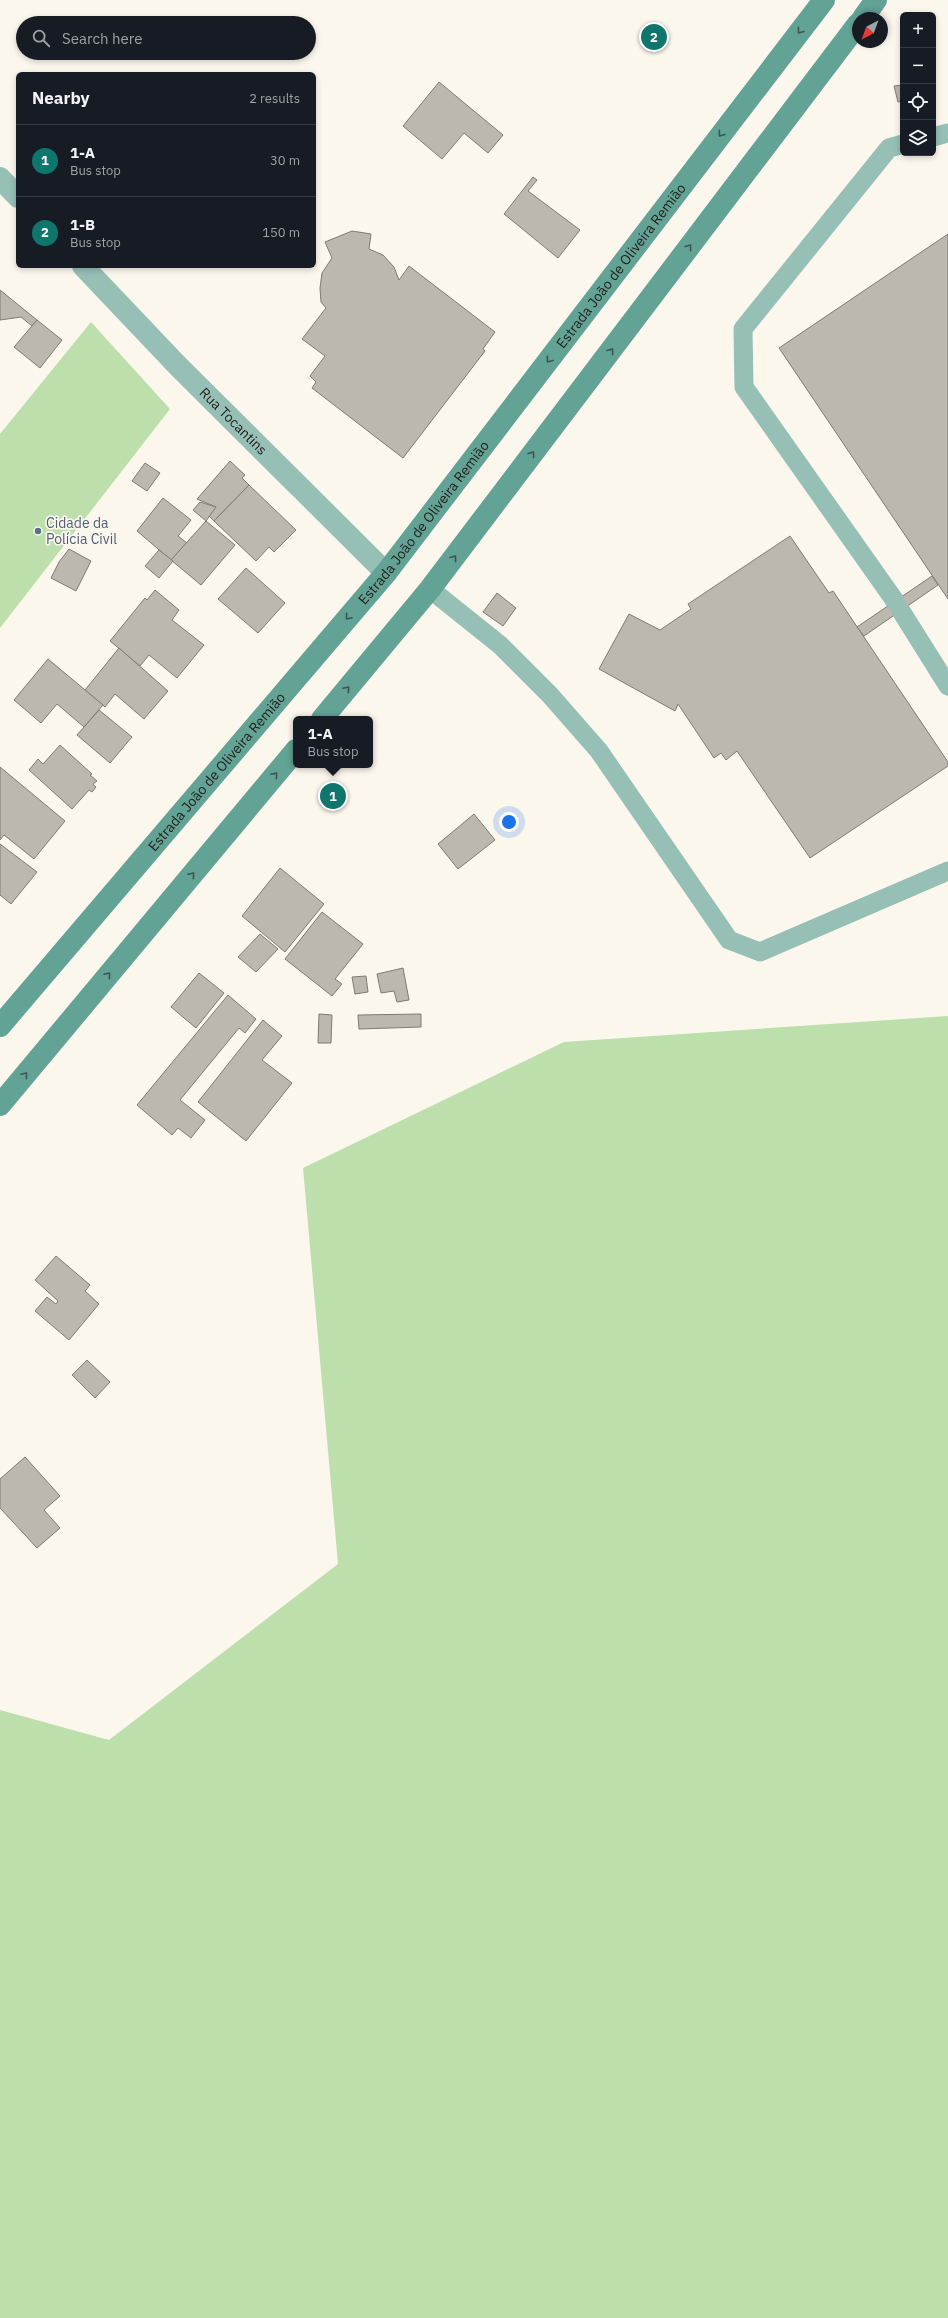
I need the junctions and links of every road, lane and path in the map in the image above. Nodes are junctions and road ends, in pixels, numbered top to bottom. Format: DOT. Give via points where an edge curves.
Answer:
graph roads {
  1 [pos="824,0"];
  2 [pos="876,0"];
  3 [pos="867,12"];
  4 [pos="852,32"];
  5 [pos="948,133"];
  6 [pos="936,136"];
  7 [pos="900,145"];
  8 [pos="0,178"];
  9 [pos="16,195"];
  10 [pos="85,268"];
  11 [pos="386,573"];
  12 [pos="430,589"];
  13 [pos="948,686"];
  14 [pos="324,716"];
  15 [pos="293,754"];
  16 [pos="948,871"];
  17 [pos="0,1026"];
  18 [pos="0,1105"];
  1 -- 11 [label="main road, Estrada João de Oliveira Remião, one-way"];
  2 -- 3 [label="main road"];
  12 -- 4 [label="main road, one-way"];
  5 -- 6 [label="lane"];
  7 -- 13 [label="lane" via="889,148 743,329 744,387 898,606"];
  8 -- 9 [label="street"];
  10 -- 11 [label="street, Rua Tocantins" via="177,365"];
  11 -- 17 [label="main road, Estrada João de Oliveira Remião, one-way"];
  14 -- 12 [label="main road, one-way"];
  12 -- 16 [label="lane" via="500,645 550,695 599,751 729,940 760,952"];
  18 -- 15 [label="main road, one-way"];
}
